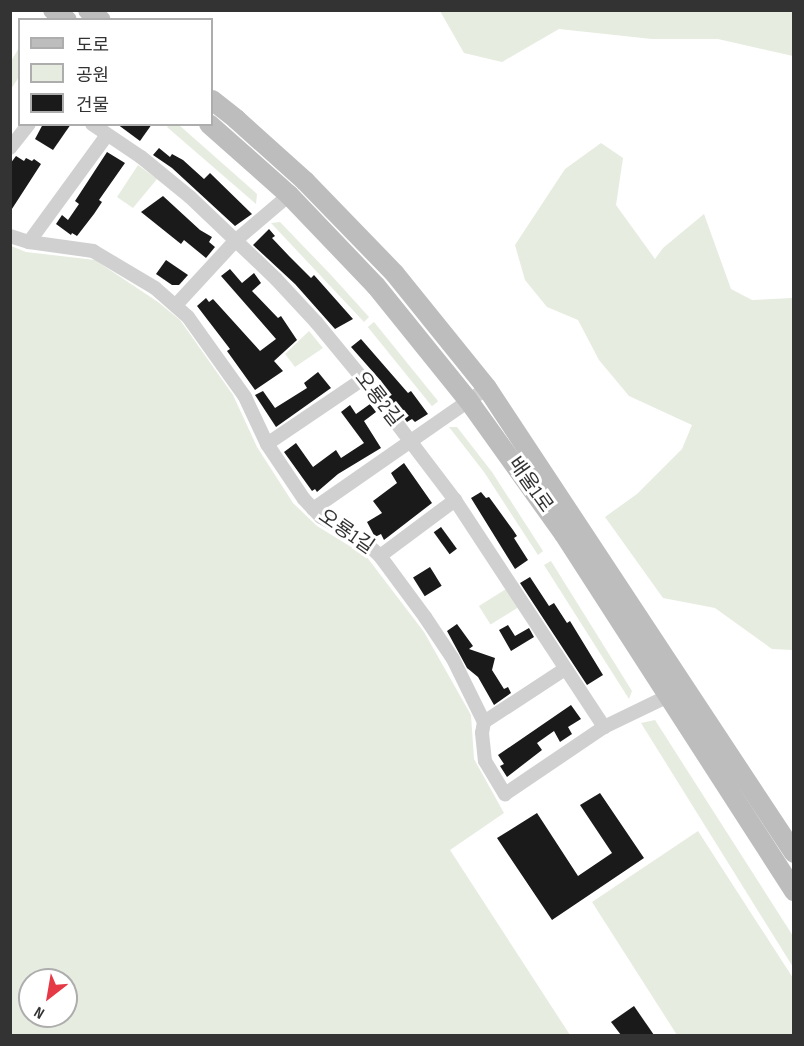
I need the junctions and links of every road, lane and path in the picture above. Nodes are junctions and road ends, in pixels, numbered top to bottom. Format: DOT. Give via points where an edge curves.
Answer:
graph roads {
  1 [pos="213,101"];
  2 [pos="27,126"];
  3 [pos="95,126"];
  4 [pos="211,126"];
  5 [pos="107,135"];
  6 [pos="10,148"];
  7 [pos="289,195"];
  8 [pos="10,236"];
  9 [pos="235,241"];
  10 [pos="29,242"];
  11 [pos="176,305"];
  12 [pos="363,379"];
  13 [pos="487,388"];
  14 [pos="468,400"];
  15 [pos="411,441"];
  16 [pos="267,444"];
  17 [pos="455,500"];
  18 [pos="313,509"];
  19 [pos="380,556"];
  20 [pos="565,669"];
  21 [pos="668,696"];
  22 [pos="484,722"];
  23 [pos="604,727"];
  24 [pos="794,853"];
  25 [pos="794,891"];
  1 -- 13 [label="main road, 배울1로" via="305,182 395,274"];
  2 -- 6 [label="street"];
  3 -- 5 [label="street, 오룡2길"];
  4 -- 7 [label="main road, 배울1로"];
  5 -- 9 [label="street, 오룡2길" via="190,197"];
  5 -- 10 [label="street"];
  7 -- 9 [label="street"];
  7 -- 14 [label="main road, 배울1로" via="376,286"];
  8 -- 10 [label="street, 오룡1길"];
  9 -- 11 [label="street"];
  9 -- 12 [label="street, 오룡2길" via="276,279"];
  10 -- 11 [label="street, 오룡1길" via="93,251 133,273"];
  11 -- 16 [label="street, 오룡1길" via="245,397"];
  12 -- 15 [label="street, 오룡2길"];
  12 -- 16 [label="street"];
  13 -- 14 [label="street"];
  13 -- 24 [label="main road, 배울1로"];
  14 -- 15 [label="street"];
  14 -- 21 [label="main road, 배울1로" via="564,534"];
  15 -- 17 [label="street, 오룡2길"];
  15 -- 18 [label="street"];
  16 -- 18 [label="street, 오룡1길"];
  17 -- 19 [label="street"];
  17 -- 20 [label="street, 오룡2길"];
  18 -- 19 [label="street, 오룡1길"];
  19 -- 22 [label="street, 오룡1길" via="453,659"];
  20 -- 22 [label="street"];
  20 -- 23 [label="street, 오룡2길"];
  21 -- 23 [label="street, 오룡1길"];
  21 -- 25 [label="main road, 배울1로"];
  22 -- 23 [label="street, 오룡1길" via="485,761 505,794"];
}
